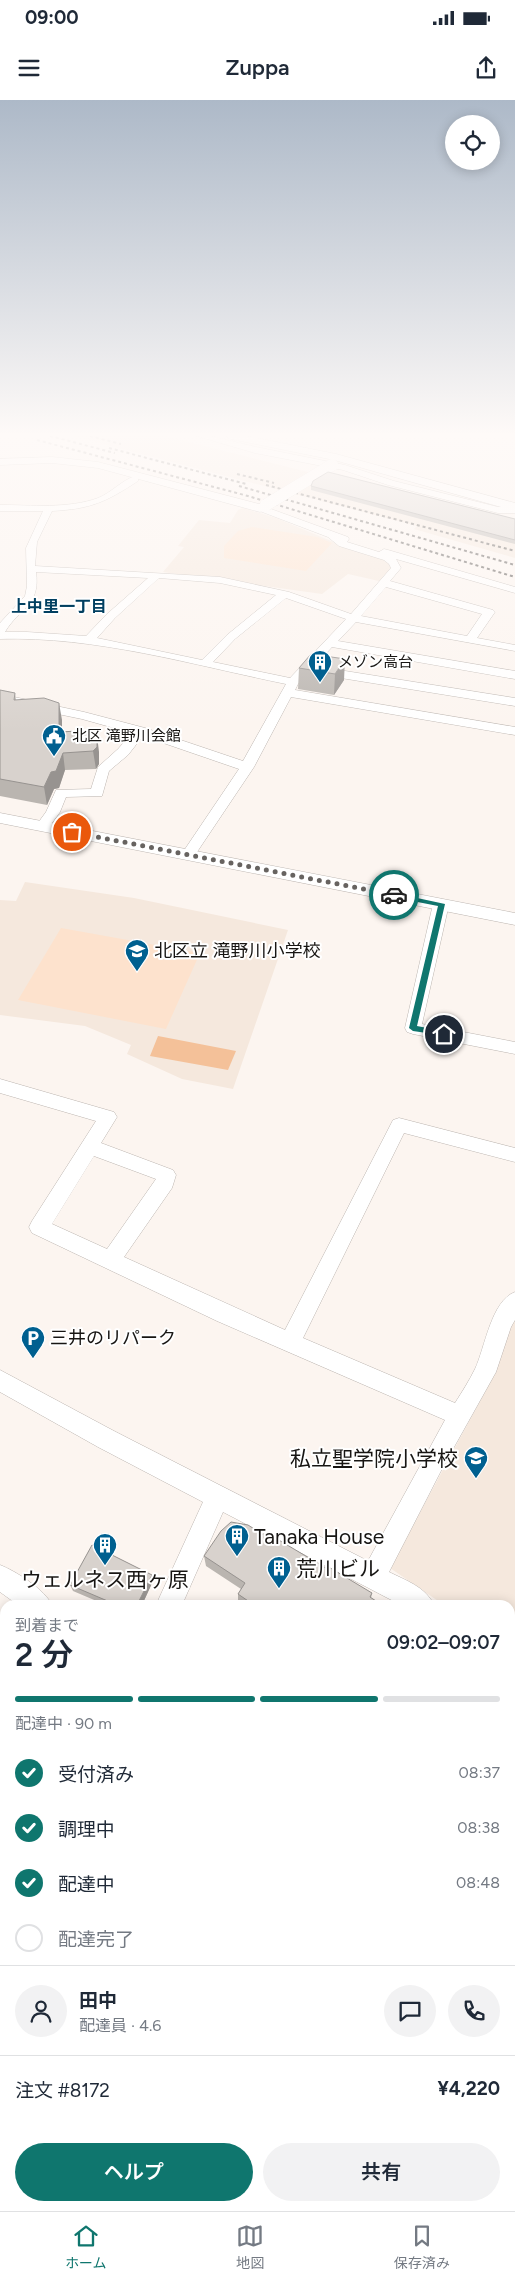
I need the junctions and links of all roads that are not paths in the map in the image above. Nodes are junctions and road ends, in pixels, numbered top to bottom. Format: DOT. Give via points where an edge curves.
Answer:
graph roads {
  1 [pos="36,535"];
  2 [pos="332,535"];
  3 [pos="31,569"];
  4 [pos="157,575"];
  5 [pos="384,584"];
  6 [pos="515,590"];
  7 [pos="286,594"];
  8 [pos="353,618"];
  9 [pos="0,632"];
  10 [pos="0,636"];
  11 [pos="89,640"];
  12 [pos="470,640"];
  13 [pos="329,644"];
  14 [pos="515,648"];
  15 [pos="205,664"];
  16 [pos="304,668"];
  17 [pos="515,675"];
  18 [pos="290,687"];
  19 [pos="0,698"];
  20 [pos="515,702"];
  21 [pos="512,727"];
  22 [pos="140,731"];
  23 [pos="247,767"];
  24 [pos="0,818"];
  25 [pos="42,827"];
  26 [pos="188,855"];
  27 [pos="441,904"];
  28 [pos="515,919"];
  29 [pos="515,1048"];
  30 [pos="0,1086"];
  31 [pos="91,1147"];
  32 [pos="515,1155"];
  33 [pos="110,1261"];
  34 [pos="515,1301"];
  35 [pos="290,1343"];
  36 [pos="0,1380"];
  37 [pos="461,1416"];
  38 [pos="218,1496"];
  39 [pos="0,1577"];
  40 [pos="373,1577"];
  41 [pos="32,1600"];
  42 [pos="171,1600"];
  43 [pos="414,1600"];
  1 -- 3 [label="street" via="29,555"];
  2 -- 5 [label="street" via="342,544 394,562 396,568"];
  2 -- 6 [label="street"];
  3 -- 4 [label="street"];
  3 -- 9 [label="street" via="29,597 5,621"];
  4 -- 7 [label="street" via="220,580"];
  4 -- 11 [label="street"];
  5 -- 8 [label="street"];
  5 -- 12 [label="street" via="489,612"];
  7 -- 8 [label="street"];
  7 -- 15 [label="street" via="231,637"];
  8 -- 12 [label="street"];
  8 -- 13 [label="street"];
  10 -- 11 [label="street"];
  11 -- 15 [label="street"];
  12 -- 14 [label="street"];
  13 -- 16 [label="street"];
  13 -- 17 [label="street"];
  15 -- 18 [label="street"];
  16 -- 18 [label="street"];
  16 -- 20 [label="street"];
  18 -- 21 [label="street"];
  18 -- 23 [label="street"];
  19 -- 22 [label="street"];
  22 -- 23 [label="street"];
  22 -- 25 [label="street" via="103,770 97,793 61,793 54,812"];
  23 -- 26 [label="street"];
  24 -- 25 [label="street"];
  25 -- 26 [label="street"];
  26 -- 27 [label="street"];
  27 -- 28 [label="street"];
  27 -- 29 [label="street" via="413,1028"];
  30 -- 31 [label="street" via="108,1117"];
  31 -- 33 [label="street" via="40,1227"];
  31 -- 33 [label="street" via="166,1175 165,1183"];
  32 -- 35 [label="street" via="400,1125"];
  33 -- 35 [label="street"];
  34 -- 37 [label="street" via="501,1324 485,1372"];
  35 -- 37 [label="street"];
  36 -- 38 [label="street"];
  37 -- 40 [label="street"];
  38 -- 40 [label="street"];
  38 -- 42 [label="street"];
  39 -- 41 [label="street"];
  40 -- 43 [label="street"];
}
